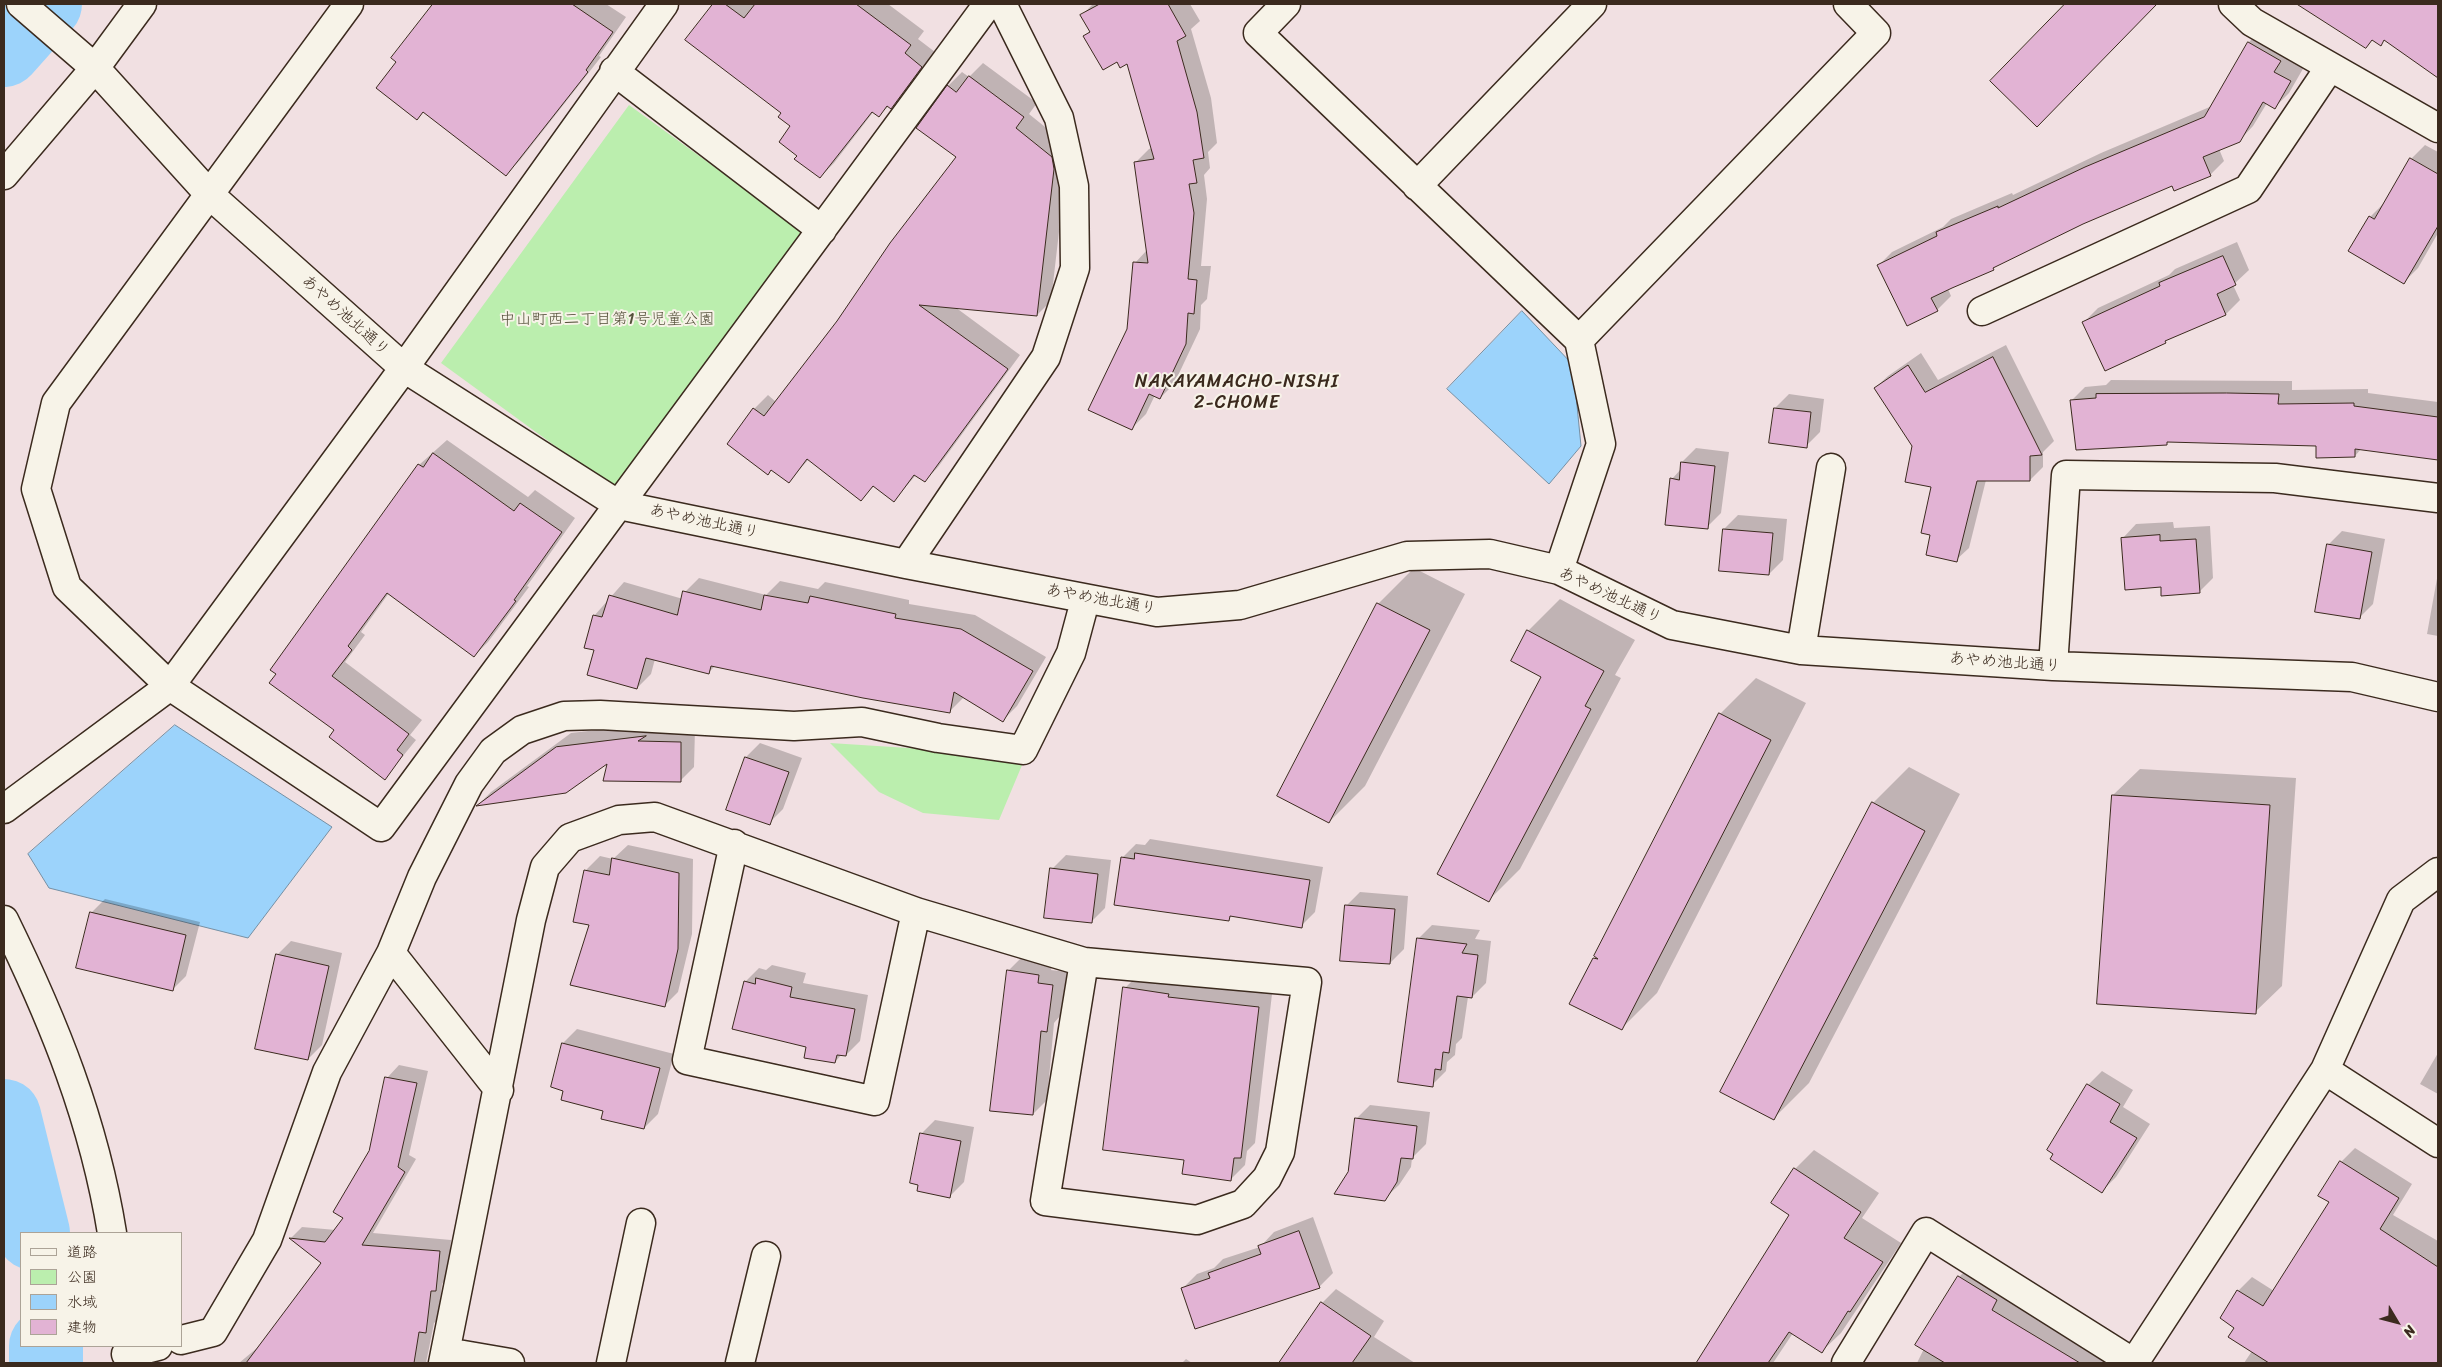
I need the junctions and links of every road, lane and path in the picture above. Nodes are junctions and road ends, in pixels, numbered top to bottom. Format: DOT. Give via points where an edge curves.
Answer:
graph roads {
  1 [pos="21,4"];
  2 [pos="142,4"];
  3 [pos="349,4"];
  4 [pos="664,4"];
  5 [pos="988,4"];
  6 [pos="1002,4"];
  7 [pos="1286,4"];
  8 [pos="1592,4"];
  9 [pos="1848,4"];
  10 [pos="2249,10"];
  11 [pos="2330,67"];
  12 [pos="95,68"];
  13 [pos="614,71"];
  14 [pos="2438,128"];
  15 [pos="4,175"];
  16 [pos="1417,186"];
  17 [pos="210,195"];
  18 [pos="822,230"];
  19 [pos="1982,310"];
  20 [pos="1579,340"];
  21 [pos="404,368"];
  22 [pos="1831,468"];
  23 [pos="2438,498"];
  24 [pos="619,505"];
  25 [pos="906,564"];
  26 [pos="1559,570"];
  27 [pos="1082,612"];
  28 [pos="1801,650"];
  29 [pos="2052,666"];
  30 [pos="170,686"];
  31 [pos="2438,697"];
  32 [pos="4,809"];
  33 [pos="734,844"];
  34 [pos="2438,872"];
  35 [pos="916,912"];
  36 [pos="4,920"];
  37 [pos="390,953"];
  38 [pos="1084,962"];
  39 [pos="2325,1070"];
  40 [pos="498,1090"];
  41 [pos="2438,1143"];
  42 [pos="640,1224"];
  43 [pos="112,1232"];
  44 [pos="766,1256"];
  45 [pos="182,1340"];
  46 [pos="154,1347"];
  47 [pos="125,1354"];
  48 [pos="444,1358"];
  49 [pos="510,1363"];
  50 [pos="611,1363"];
  51 [pos="740,1363"];
  52 [pos="1846,1363"];
  53 [pos="2134,1363"];
  1 -- 12 [label="street, あやめ池北通り"];
  2 -- 12 [label="street"];
  3 -- 17 [label="street"];
  4 -- 13 [label="street"];
  5 -- 18 [label="street"];
  6 -- 25 [label="street" via="1059,118 1074,186 1074,268 1046,357"];
  7 -- 16 [label="street" via="1258,33"];
  8 -- 16 [label="street"];
  9 -- 20 [label="street" via="1876,33"];
  10 -- 11 [label="street"];
  11 -- 14 [label="street"];
  11 -- 19 [label="street" via="2248,190"];
  12 -- 15 [label="street"];
  12 -- 17 [label="street, あやめ池北通り"];
  13 -- 18 [label="street"];
  13 -- 21 [label="street"];
  16 -- 20 [label="street"];
  17 -- 21 [label="street, あやめ池北通り"];
  17 -- 30 [label="street" via="56,403 36,489 66,587"];
  18 -- 24 [label="street"];
  20 -- 26 [label="street" via="1601,444"];
  21 -- 24 [label="street, あやめ池北通り"];
  21 -- 30 [label="street"];
  22 -- 28 [label="street"];
  23 -- 29 [label="street" via="2275,478 2066,475"];
  24 -- 25 [label="street, あやめ池北通り"];
  24 -- 30 [label="street" via="381,827"];
  25 -- 26 [label="street, あやめ池北通り" via="1157,612 1240,605 1407,556 1490,554"];
  26 -- 28 [label="street, あやめ池北通り" via="1672,625"];
  27 -- 37 [label="street" via="1071,653 1023,750 938,738 862,722 794,726 600,715 564,716 522,730 493,751 468,784 422,877"];
  28 -- 29 [label="street, あやめ池北通り"];
  29 -- 31 [label="street, あやめ池北通り" via="2352,677"];
  30 -- 32 [label="street"];
  33 -- 35 [label="street"];
  33 -- 35 [label="street" via="687,1060 875,1101"];
  33 -- 40 [label="street" via="655,818 619,820 570,838 546,867 531,920"];
  34 -- 39 [label="street" via="2401,900"];
  35 -- 38 [label="street"];
  36 -- 43 [label="street" via="33,980 80,1100 99,1161"];
  37 -- 40 [label="street"];
  37 -- 45 [label="street" via="327,1072 267,1240 213,1332"];
  38 -- 38 [label="street" via="1045,1201 1197,1220 1243,1204 1267,1178 1280,1152 1307,982"];
  39 -- 41 [label="street"];
  39 -- 53 [label="street"];
  40 -- 48 [label="street"];
  42 -- 50 [label="street"];
  44 -- 51 [label="street"];
  46 -- 47 [label="street"];
  48 -- 49 [label="street"];
  52 -- 53 [label="street" via="1926,1232"];
}
